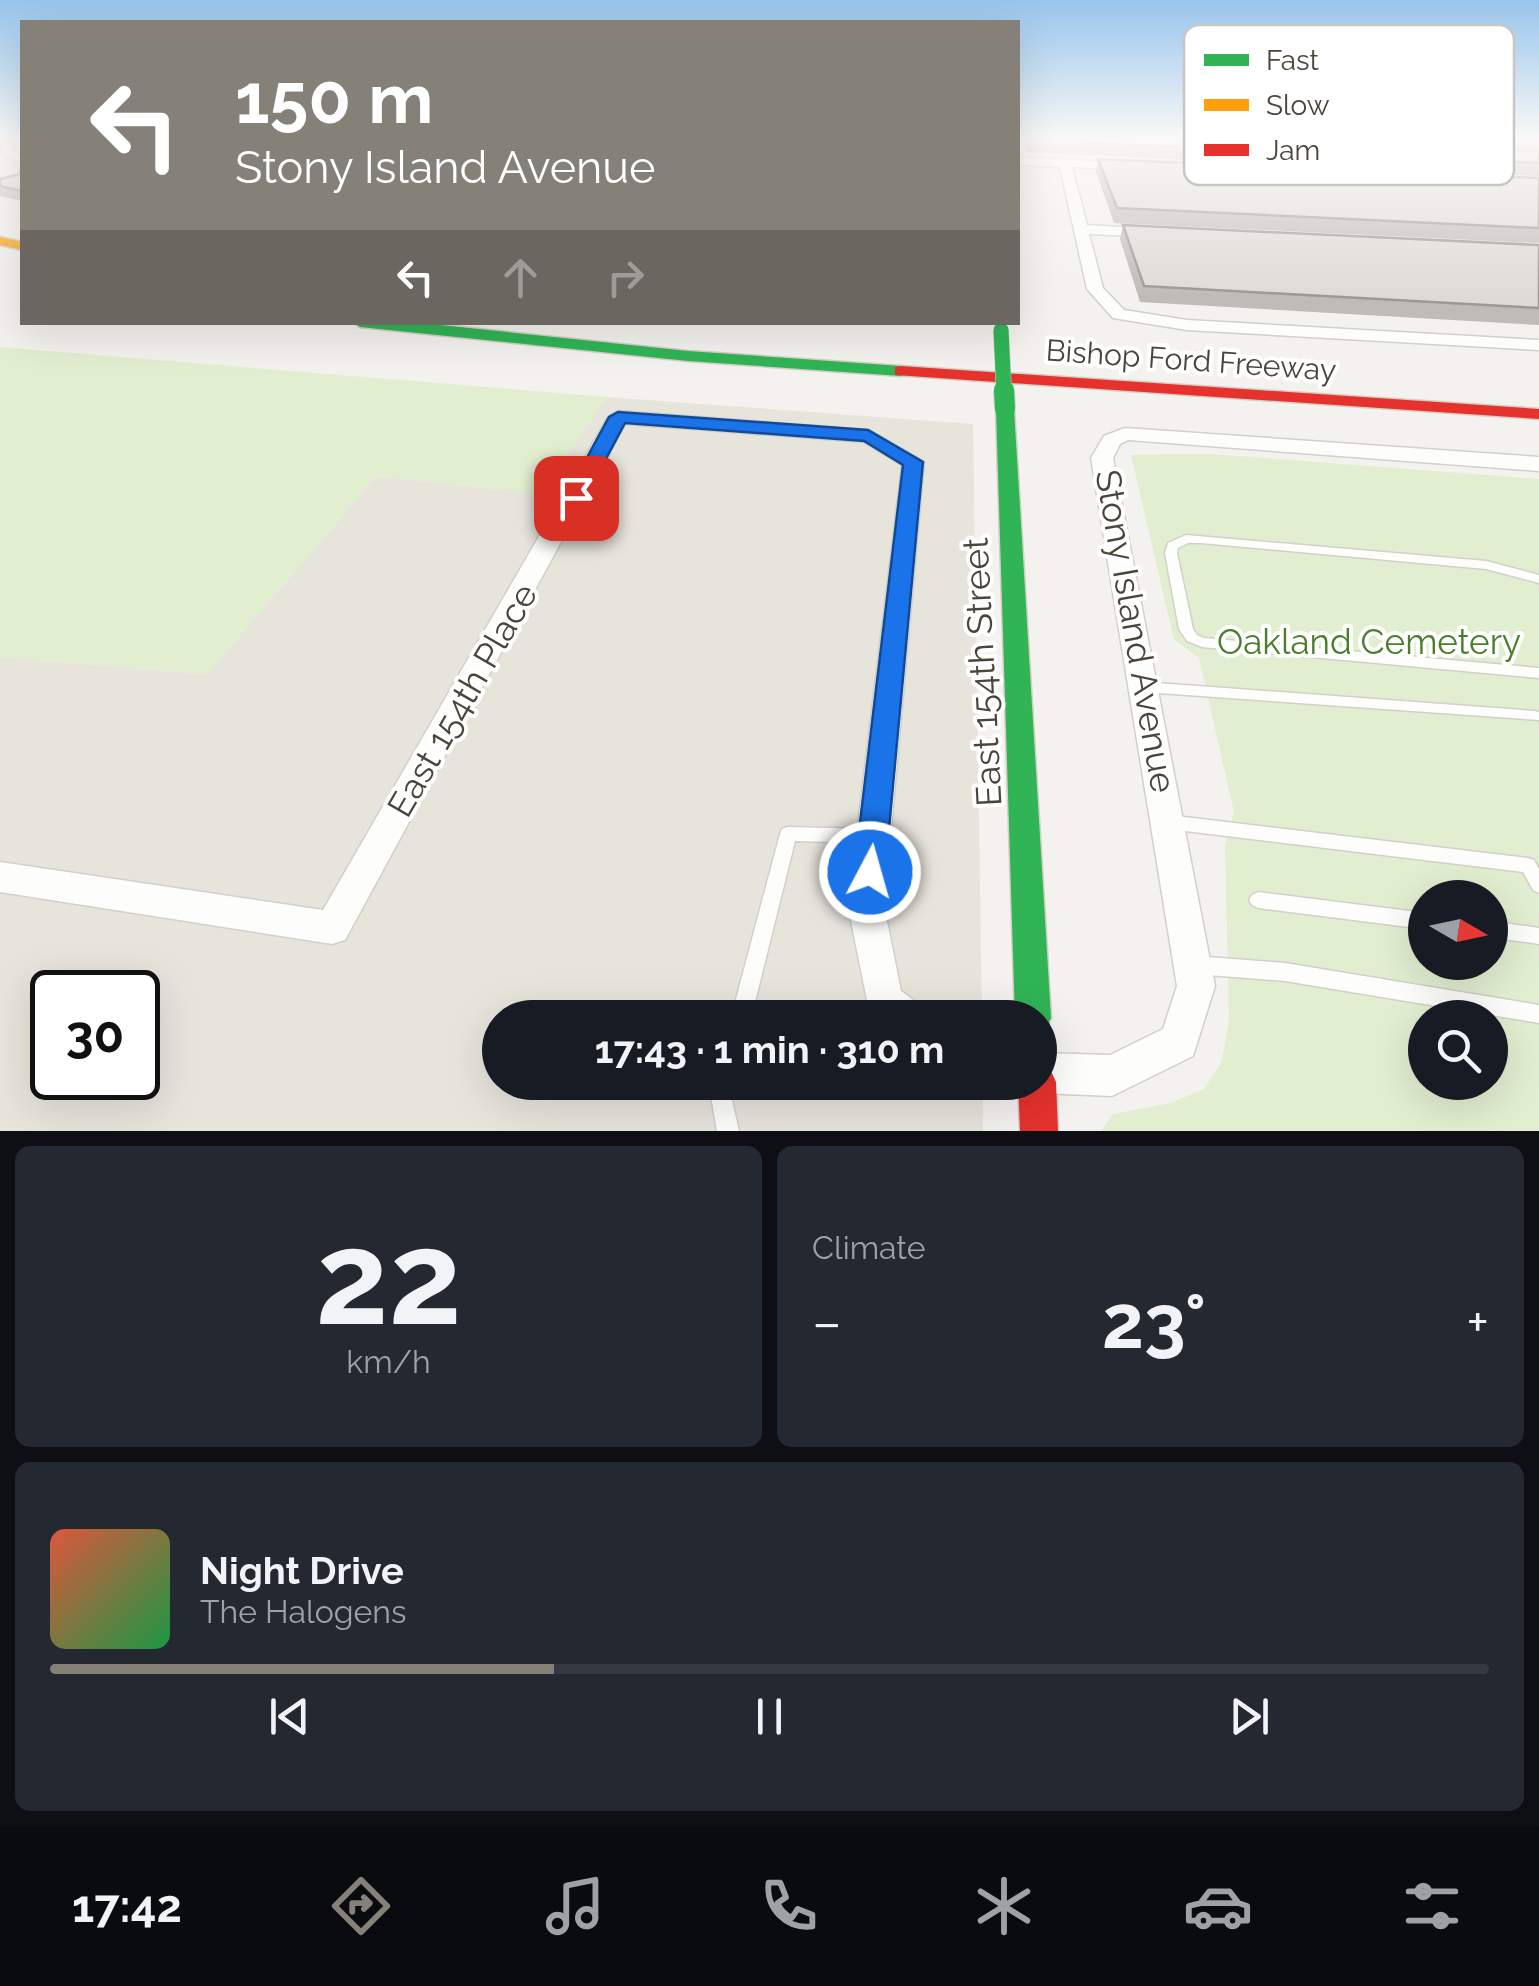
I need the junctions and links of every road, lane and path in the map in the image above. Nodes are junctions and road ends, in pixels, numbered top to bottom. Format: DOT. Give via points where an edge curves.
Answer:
graph roads {
  1 [pos="1070,191"];
  2 [pos="1078,229"];
  3 [pos="1174,234"];
  4 [pos="389,325"];
  5 [pos="584,325"];
  6 [pos="1001,326"];
  7 [pos="1539,346"];
  8 [pos="1539,394"];
  9 [pos="1539,414"];
  10 [pos="1539,464"];
  11 [pos="1539,579"];
  12 [pos="1539,673"];
  13 [pos="1144,687"];
  14 [pos="1535,716"];
  15 [pos="1168,822"];
  16 [pos="873,836"];
  17 [pos="0,876"];
  18 [pos="1539,885"];
  19 [pos="1258,900"];
  20 [pos="1408,919"];
  21 [pos="1508,932"];
  22 [pos="1539,936"];
  23 [pos="1193,964"];
  24 [pos="746,1000"];
  25 [pos="884,1000"];
  26 [pos="1033,1000"];
  27 [pos="1539,1014"];
  28 [pos="1057,1074"];
  29 [pos="723,1100"];
  30 [pos="1037,1100"];
  31 [pos="728,1131"];
  32 [pos="1039,1131"];
  1 -- 2 [label="street"];
  2 -- 3 [label="street"];
  2 -- 7 [label="street" via="1095,289 1119,314 1187,325"];
  4 -- 9 [label="main road, Bishop Ford Freeway" via="688,356"];
  5 -- 8 [label="main road, Bishop Ford Freeway"];
  6 -- 26 [label="main road, East 154th Street, bridge"];
  10 -- 13 [label="street, Stony Island Avenue" via="1125,434 1111,440 1102,458"];
  11 -- 12 [label="lane" via="1486,565 1201,539 1178,542 1171,553 1186,629 1202,642"];
  13 -- 14 [label="lane"];
  13 -- 15 [label="street, Stony Island Avenue"];
  15 -- 18 [label="lane" via="1528,865"];
  15 -- 23 [label="street, Stony Island Avenue"];
  16 -- 17 [label="street, East 154th Place" via="913,462 868,436 618,417 332,928"];
  16 -- 24 [label="lane" via="788,834"];
  16 -- 25 [label="street" via="866,906"];
  19 -- 20 [label="lane"];
  21 -- 22 [label="lane"];
  23 -- 27 [label="lane" via="1285,972"];
  23 -- 28 [label="street, Stony Island Avenue" via="1196,986 1179,1042 1112,1076"];
  29 -- 31 [label="lane"];
  30 -- 32 [label="main road"];
}
